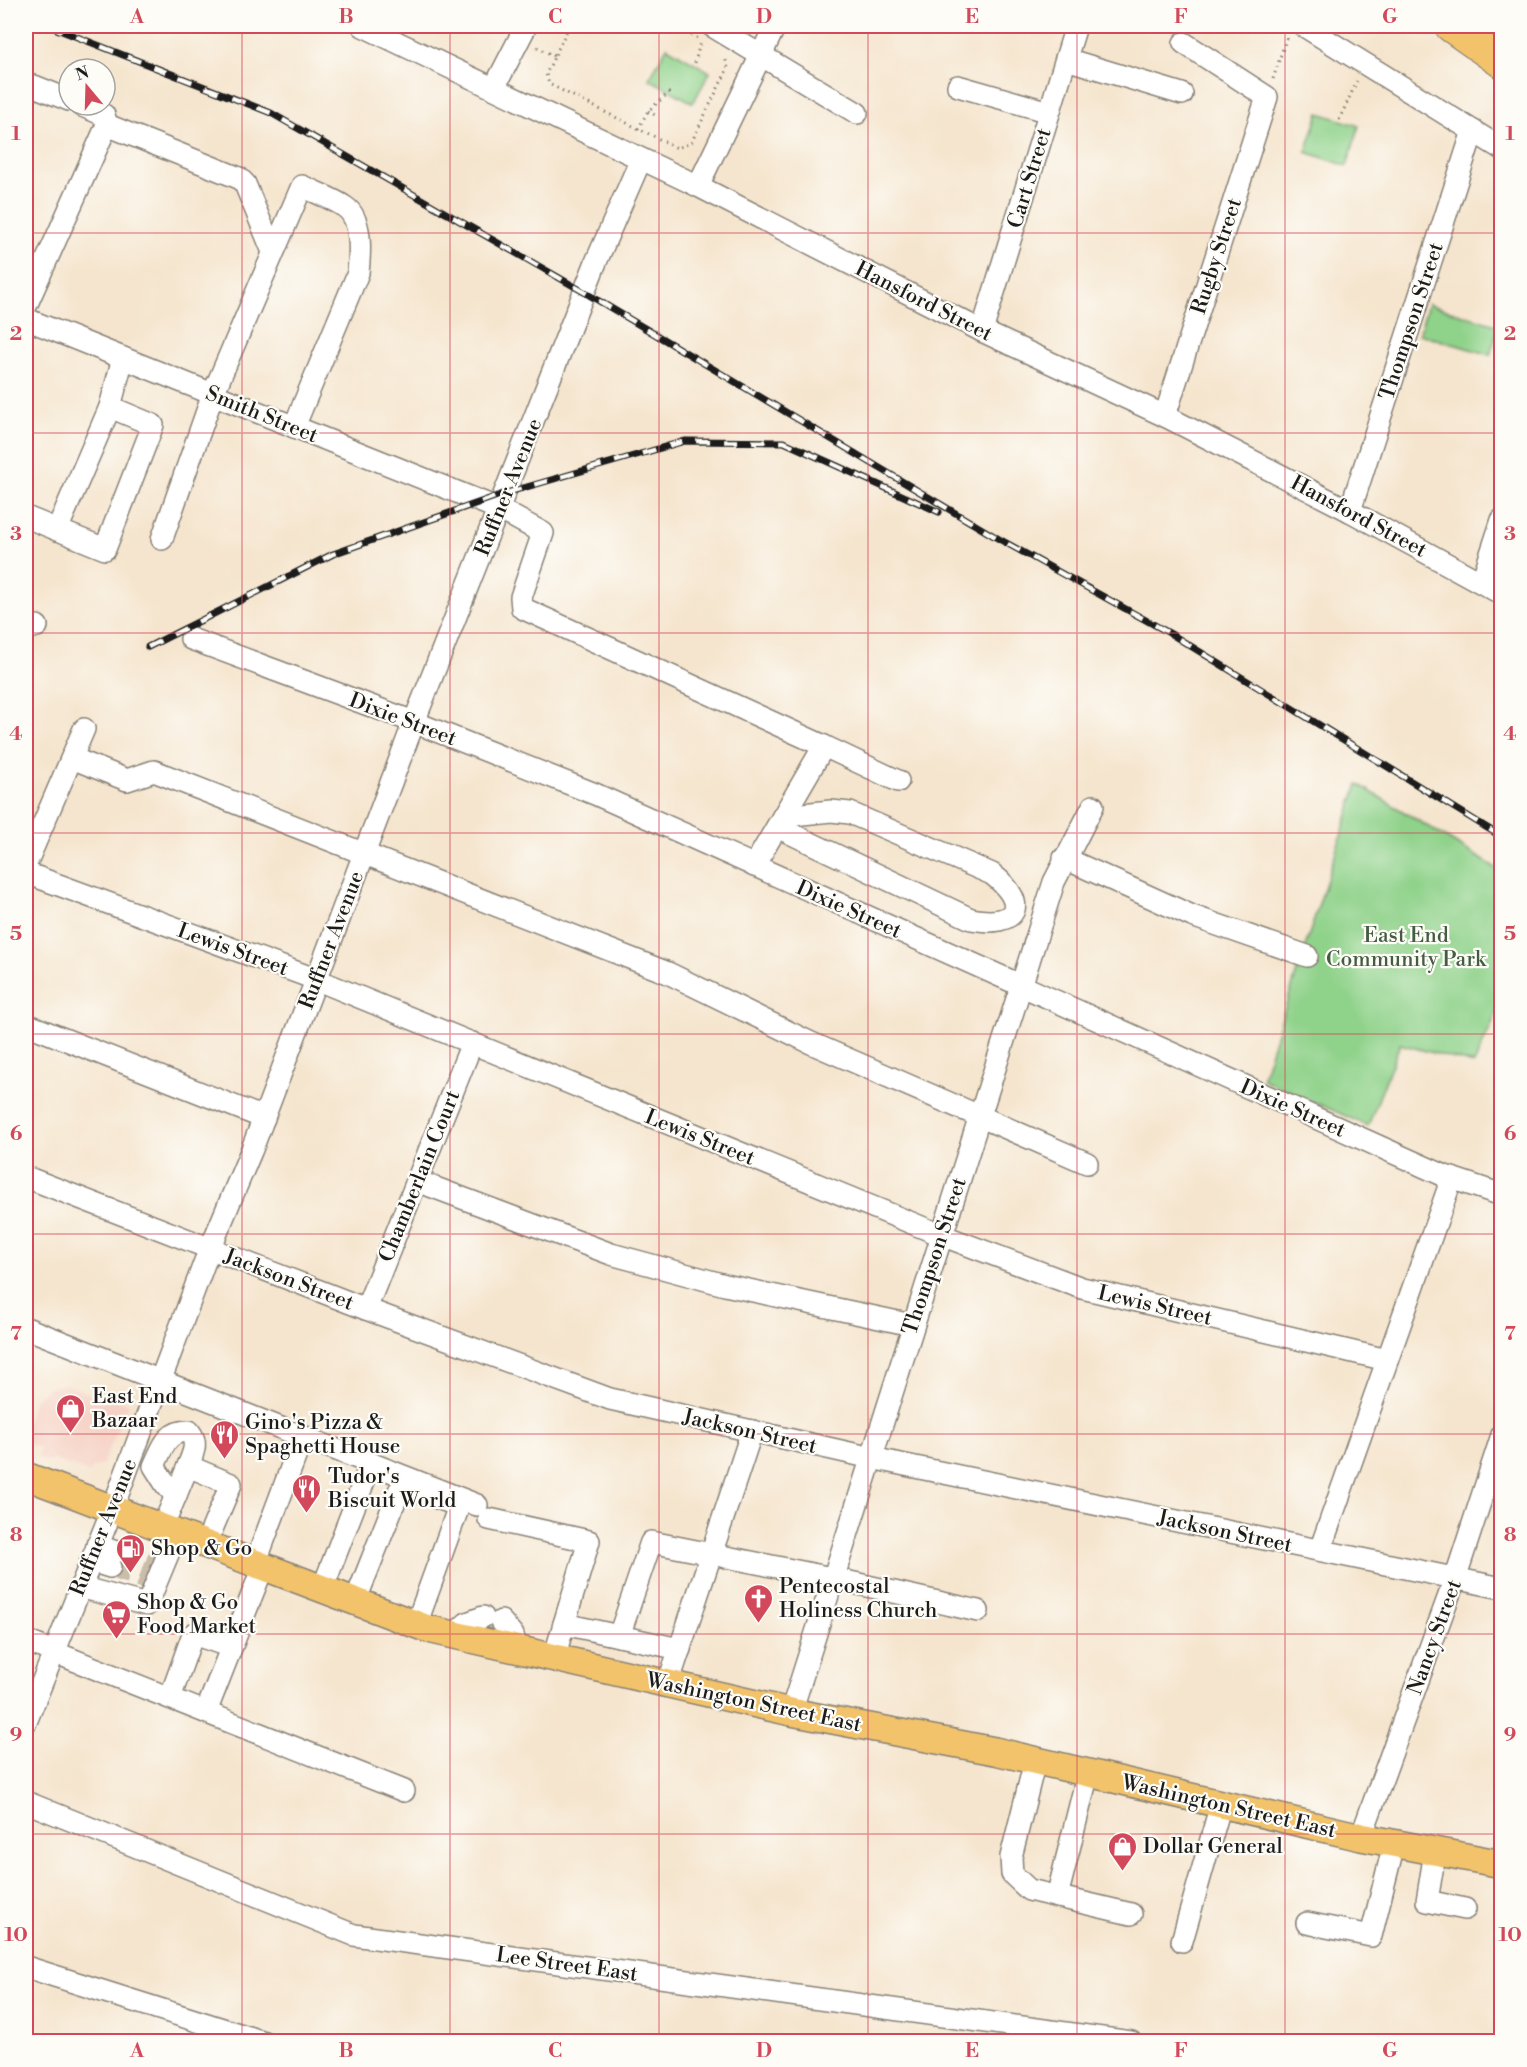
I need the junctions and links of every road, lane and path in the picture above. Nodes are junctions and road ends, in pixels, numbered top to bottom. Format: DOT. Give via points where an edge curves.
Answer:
graph roads {
  1 [pos="363,26"];
  2 [pos="526,26"];
  3 [pos="569,26"];
  4 [pos="675,26"];
  5 [pos="775,26"];
  6 [pos="1076,26"];
  7 [pos="1451,26"];
  8 [pos="1297,28"];
  9 [pos="707,37"];
  10 [pos="1184,43"];
  11 [pos="722,54"];
  12 [pos="761,54"];
  13 [pos="1066,59"];
  14 [pos="1502,62"];
  15 [pos="695,63"];
  16 [pos="34,86"];
  17 [pos="958,86"];
  18 [pos="1354,87"];
  19 [pos="494,88"];
  20 [pos="671,91"];
  21 [pos="1182,94"];
  22 [pos="57,95"];
  23 [pos="1267,97"];
  24 [pos="648,111"];
  25 [pos="1049,112"];
  26 [pos="857,113"];
  27 [pos="654,114"];
  28 [pos="105,117"];
  29 [pos="1339,120"];
  30 [pos="107,125"];
  31 [pos="638,129"];
  32 [pos="1473,131"];
  33 [pos="1502,149"];
  34 [pos="641,159"];
  35 [pos="698,186"];
  36 [pos="273,252"];
  37 [pos="26,306"];
  38 [pos="26,319"];
  39 [pos="982,331"];
  40 [pos="123,358"];
  41 [pos="213,394"];
  42 [pos="110,407"];
  43 [pos="1165,416"];
  44 [pos="294,427"];
  45 [pos="499,509"];
  46 [pos="1350,511"];
  47 [pos="26,517"];
  48 [pos="1502,520"];
  49 [pos="57,530"];
  50 [pos="162,539"];
  51 [pos="1482,581"];
  52 [pos="1502,594"];
  53 [pos="191,639"];
  54 [pos="414,722"];
  55 [pos="84,729"];
  56 [pos="824,746"];
  57 [pos="72,758"];
  58 [pos="898,781"];
  59 [pos="1093,806"];
  60 [pos="780,822"];
  61 [pos="364,853"];
  62 [pos="1064,858"];
  63 [pos="26,864"];
  64 [pos="754,866"];
  65 [pos="26,873"];
  66 [pos="1307,956"];
  67 [pos="315,979"];
  68 [pos="1021,987"];
  69 [pos="26,1024"];
  70 [pos="472,1043"];
  71 [pos="979,1116"];
  72 [pos="264,1118"];
  73 [pos="1087,1163"];
  74 [pos="26,1177"];
  75 [pos="1452,1178"];
  76 [pos="417,1181"];
  77 [pos="1502,1195"];
  78 [pos="941,1235"];
  79 [pos="210,1249"];
  80 [pos="366,1310"];
  81 [pos="912,1325"];
  82 [pos="26,1328"];
  83 [pos="1387,1359"];
  84 [pos="160,1380"];
  85 [pos="752,1431"];
  86 [pos="303,1436"];
  87 [pos="1501,1439"];
  88 [pos="869,1458"];
  89 [pos="371,1463"];
  90 [pos="188,1466"];
  91 [pos="26,1476"];
  92 [pos="176,1496"];
  93 [pos="112,1510"];
  94 [pos="169,1532"];
  95 [pos="205,1545"];
  96 [pos="1320,1550"];
  97 [pos="711,1555"];
  98 [pos="259,1566"];
  99 [pos="832,1578"];
  100 [pos="1455,1579"];
  101 [pos="80,1587"];
  102 [pos="1502,1588"];
  103 [pos="322,1590"];
  104 [pos="355,1602"];
  105 [pos="978,1611"];
  106 [pos="564,1624"];
  107 [pos="416,1625"];
  108 [pos="454,1635"];
  109 [pos="619,1636"];
  110 [pos="26,1641"];
  111 [pos="231,1647"];
  112 [pos="680,1649"];
  113 [pos="516,1650"];
  114 [pos="53,1651"];
  115 [pos="554,1658"];
  116 [pos="668,1684"];
  117 [pos="170,1698"];
  118 [pos="206,1712"];
  119 [pos="791,1712"];
  120 [pos="26,1722"];
  121 [pos="1035,1761"];
  122 [pos="1088,1773"];
  123 [pos="404,1791"];
  124 [pos="26,1802"];
  125 [pos="1221,1804"];
  126 [pos="1361,1837"];
  127 [pos="1394,1844"];
  128 [pos="1435,1852"];
  129 [pos="1502,1864"];
  130 [pos="1057,1897"];
  131 [pos="1465,1909"];
  132 [pos="1131,1914"];
  133 [pos="1307,1923"];
  134 [pos="1182,1941"];
  135 [pos="26,1967"];
  136 [pos="264,2042"];
  137 [pos="1131,2042"];
  1 -- 19 [label="street, Hansford Street"];
  2 -- 19 [label="street"];
  3 -- 31 [label="path" via="546,74 549,84"];
  4 -- 9 [label="path"];
  5 -- 12 [label="street"];
  6 -- 13 [label="street, Cart Street"];
  7 -- 14 [label="highway"];
  8 -- 23 [label="path"];
  8 -- 32 [label="street"];
  9 -- 12 [label="street"];
  9 -- 15 [label="path"];
  10 -- 23 [label="street"];
  11 -- 31 [label="path" via="728,68 691,143 677,148"];
  12 -- 26 [label="street"];
  12 -- 35 [label="street"];
  13 -- 21 [label="street"];
  13 -- 25 [label="street, Cart Street"];
  16 -- 22 [label="street"];
  17 -- 25 [label="street"];
  18 -- 29 [label="path"];
  19 -- 34 [label="street, Hansford Street"];
  20 -- 24 [label="path"];
  23 -- 43 [label="street, Rugby Street"];
  24 -- 27 [label="path"];
  24 -- 31 [label="path"];
  25 -- 39 [label="street, Cart Street"];
  28 -- 30 [label="street"];
  30 -- 36 [label="street" via="239,178"];
  30 -- 37 [label="street"];
  32 -- 33 [label="street"];
  32 -- 46 [label="street, Thompson Street"];
  34 -- 35 [label="street, Hansford Street"];
  34 -- 45 [label="street, Ruffner Avenue"];
  35 -- 39 [label="street, Hansford Street"];
  36 -- 41 [label="street"];
  36 -- 44 [label="street" via="302,186 347,208 361,248 358,273"];
  38 -- 40 [label="street, Smith Street"];
  39 -- 43 [label="street, Hansford Street"];
  40 -- 41 [label="street, Smith Street"];
  40 -- 42 [label="street"];
  41 -- 44 [label="street, Smith Street"];
  41 -- 50 [label="street"];
  42 -- 49 [label="street"];
  42 -- 49 [label="street" via="153,425 105,549"];
  43 -- 46 [label="street, Hansford Street"];
  44 -- 45 [label="street, Smith Street"];
  45 -- 54 [label="street, Ruffner Avenue"];
  45 -- 56 [label="street, Smith Street" via="543,533 521,597 522,608"];
  46 -- 51 [label="street, Hansford Street"];
  47 -- 49 [label="street"];
  48 -- 51 [label="street"];
  51 -- 52 [label="street, Hansford Street"];
  53 -- 54 [label="street, Dixie Street"];
  54 -- 61 [label="street, Ruffner Avenue"];
  54 -- 64 [label="street, Dixie Street" via="596,794"];
  55 -- 57 [label="street"];
  56 -- 58 [label="street"];
  56 -- 60 [label="street"];
  57 -- 61 [label="street" via="127,780 154,771"];
  57 -- 63 [label="street"];
  59 -- 62 [label="street, Thompson Street"];
  60 -- 60 [label="street" via="831,810 850,813 992,874 1014,896 1014,907 1010,916 999,922 971,920"];
  60 -- 64 [label="street"];
  61 -- 67 [label="street, Ruffner Avenue"];
  61 -- 71 [label="street" via="668,973 811,1043"];
  62 -- 66 [label="street" via="1192,916"];
  62 -- 68 [label="street, Thompson Street"];
  64 -- 68 [label="street, Dixie Street"];
  65 -- 67 [label="street, Lewis Street"];
  67 -- 70 [label="street, Lewis Street"];
  67 -- 72 [label="street, Ruffner Avenue"];
  68 -- 71 [label="street, Thompson Street"];
  68 -- 75 [label="street, Dixie Street"];
  69 -- 72 [label="street"];
  70 -- 76 [label="street, Chamberlain Court"];
  70 -- 78 [label="street, Lewis Street"];
  71 -- 73 [label="street"];
  71 -- 78 [label="street, Thompson Street"];
  72 -- 79 [label="street, Ruffner Avenue"];
  74 -- 79 [label="street, Jackson Street"];
  75 -- 77 [label="street, Dixie Street"];
  75 -- 83 [label="street"];
  76 -- 80 [label="street, Chamberlain Court"];
  76 -- 81 [label="street" via="611,1254 725,1285"];
  78 -- 81 [label="street, Thompson Street"];
  78 -- 83 [label="street, Lewis Street" via="1082,1288"];
  79 -- 80 [label="street, Jackson Street"];
  79 -- 84 [label="street, Ruffner Avenue"];
  80 -- 85 [label="street, Jackson Street" via="610,1399"];
  81 -- 88 [label="street, Thompson Street"];
  82 -- 84 [label="street"];
  83 -- 96 [label="street"];
  84 -- 86 [label="street"];
  84 -- 93 [label="street, Ruffner Avenue"];
  85 -- 88 [label="street, Jackson Street"];
  85 -- 97 [label="street"];
  86 -- 89 [label="street"];
  86 -- 98 [label="street"];
  87 -- 100 [label="street, Nancy Street"];
  88 -- 96 [label="street, Jackson Street"];
  88 -- 99 [label="street, Thompson Street"];
  89 -- 103 [label="street"];
  89 -- 106 [label="street" via="483,1512 589,1541"];
  90 -- 92 [label="street"];
  90 -- 92 [label="street" via="196,1444 194,1437 189,1431 176,1431 167,1437 154,1466"];
  90 -- 95 [label="street" via="231,1484"];
  91 -- 93 [label="main road, Washington Street East"];
  92 -- 94 [label="street"];
  93 -- 94 [label="main road, Washington Street East"];
  93 -- 101 [label="street, Ruffner Avenue" via="103,1556"];
  94 -- 95 [label="main road, Washington Street East"];
  94 -- 101 [label="street" via="147,1605"];
  95 -- 98 [label="main road, Washington Street East"];
  96 -- 100 [label="street, Jackson Street"];
  97 -- 99 [label="street"];
  97 -- 109 [label="street" via="651,1542"];
  97 -- 112 [label="street"];
  98 -- 103 [label="main road, Washington Street East"];
  98 -- 111 [label="street"];
  99 -- 105 [label="street"];
  99 -- 119 [label="street, Thompson Street"];
  100 -- 102 [label="street, Jackson Street"];
  100 -- 126 [label="street, Nancy Street"];
  101 -- 114 [label="street, Ruffner Avenue"];
  103 -- 104 [label="main road, Washington Street East"];
  104 -- 107 [label="main road, Washington Street East"];
  104 -- 107 [label="street" via="399,1491 410,1488 459,1506"];
  106 -- 109 [label="street"];
  106 -- 115 [label="street"];
  107 -- 108 [label="main road, Washington Street East"];
  108 -- 113 [label="main road, Washington Street East"];
  108 -- 113 [label="street" via="474,1619 492,1619 513,1635"];
  109 -- 112 [label="street"];
  110 -- 114 [label="street"];
  111 -- 117 [label="street" via="193,1634"];
  111 -- 118 [label="street"];
  112 -- 116 [label="street"];
  113 -- 115 [label="main road, Washington Street East"];
  114 -- 117 [label="street"];
  114 -- 120 [label="street, Ruffner Avenue"];
  115 -- 116 [label="main road, Washington Street East"];
  116 -- 119 [label="main road, Washington Street East"];
  117 -- 118 [label="street"];
  118 -- 123 [label="street"];
  119 -- 121 [label="main road, Washington Street East"];
  121 -- 122 [label="main road, Washington Street East"];
  121 -- 130 [label="street" via="1011,1857 1012,1874 1029,1890"];
  122 -- 125 [label="main road, Washington Street East"];
  122 -- 130 [label="street"];
  124 -- 137 [label="street, Lee Street East" via="354,1935"];
  125 -- 126 [label="main road, Washington Street East"];
  125 -- 134 [label="street"];
  126 -- 127 [label="main road, Washington Street East"];
  127 -- 128 [label="main road, Washington Street East"];
  127 -- 133 [label="street" via="1371,1936"];
  128 -- 129 [label="main road, Washington Street East"];
  128 -- 131 [label="street" via="1427,1901"];
  130 -- 132 [label="street"];
  135 -- 136 [label="street"];
}
